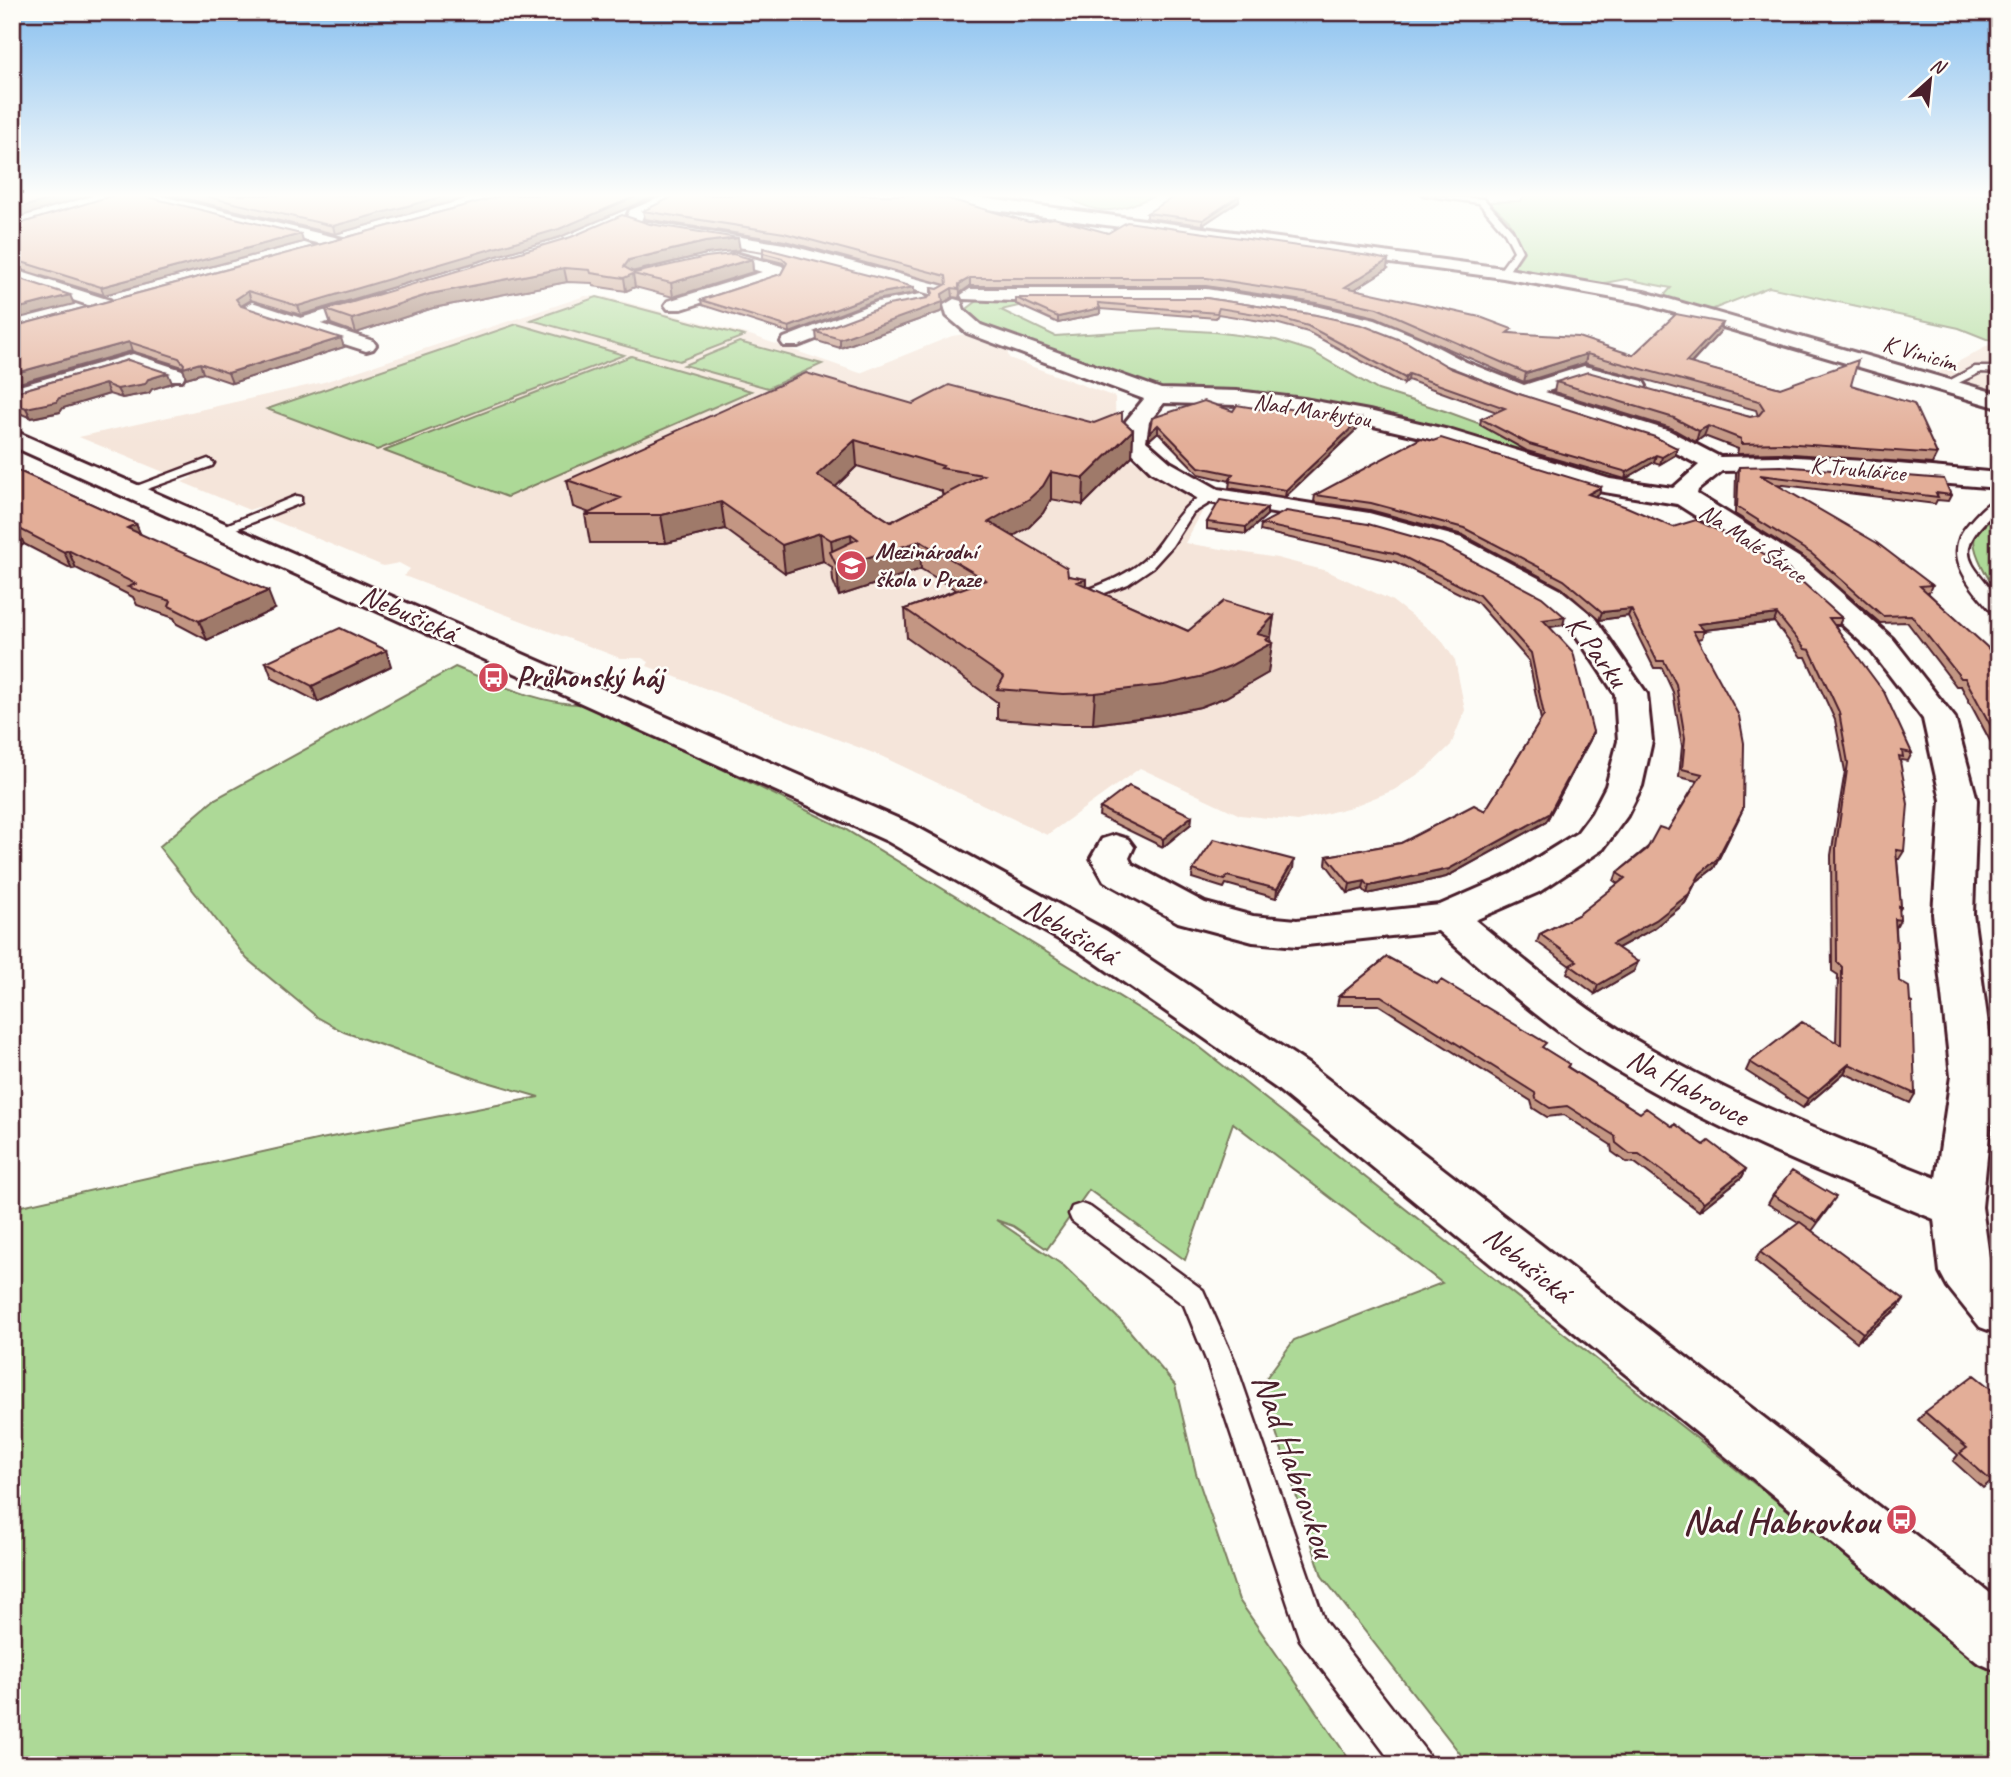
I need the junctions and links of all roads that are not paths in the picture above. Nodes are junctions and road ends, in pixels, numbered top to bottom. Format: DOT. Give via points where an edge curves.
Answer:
graph roads {
  1 [pos="25,278"];
  2 [pos="761,278"];
  3 [pos="875,278"];
  4 [pos="1530,278"];
  5 [pos="929,295"];
  6 [pos="395,296"];
  7 [pos="962,300"];
  8 [pos="675,305"];
  9 [pos="252,308"];
  10 [pos="77,311"];
  11 [pos="301,324"];
  12 [pos="790,342"];
  13 [pos="366,345"];
  14 [pos="1999,370"];
  15 [pos="174,375"];
  16 [pos="1944,386"];
  17 [pos="1523,392"];
  18 [pos="1659,393"];
  19 [pos="12,395"];
  20 [pos="1158,396"];
  21 [pos="1999,401"];
  22 [pos="12,437"];
  23 [pos="208,463"];
  24 [pos="1716,464"];
  25 [pos="1999,481"];
  26 [pos="132,490"];
  27 [pos="1211,496"];
  28 [pos="1684,497"];
  29 [pos="296,500"];
  30 [pos="1999,502"];
  31 [pos="221,530"];
  32 [pos="1074,600"];
  33 [pos="1999,611"];
  34 [pos="1115,847"];
  35 [pos="1447,917"];
  36 [pos="1957,1208"];
  37 [pos="1081,1214"];
  38 [pos="1999,1311"];
  39 [pos="1999,1640"];
  40 [pos="1415,1765"];
  1 -- 10 [label="street" via="110,303"];
  2 -- 8 [label="street"];
  3 -- 5 [label="street, Na Malé Šárce"];
  4 -- 16 [label="street, K Vinicím" via="1644,299"];
  5 -- 7 [label="street, Na Malé Šárce" via="953,290"];
  5 -- 12 [label="street" via="884,306"];
  6 -- 11 [label="street"];
  7 -- 17 [label="street, Na Malé Šárce" via="1065,297 1146,285 1259,301 1368,324"];
  7 -- 20 [label="street, Nad Markytou" via="954,312 974,329"];
  9 -- 11 [label="street"];
  11 -- 13 [label="street"];
  14 -- 16 [label="lane" via="1979,369"];
  15 -- 19 [label="street" via="133,360"];
  16 -- 21 [label="street, K Vinicím"];
  17 -- 18 [label="street" via="1584,372"];
  17 -- 24 [label="street, Na Malé Šárce" via="1662,436"];
  20 -- 27 [label="street, K Parku" via="1138,421 1134,443 1161,467"];
  20 -- 28 [label="street, Nad Markytou" via="1304,405 1441,435 1607,486"];
  22 -- 26 [label="street, Nebušická"];
  23 -- 26 [label="lane"];
  24 -- 25 [label="street, K Truhlářce" via="1779,463"];
  24 -- 28 [label="street, Na Malé Šárce" via="1686,487"];
  26 -- 31 [label="street, Nebušická"];
  27 -- 32 [label="lane" via="1188,510 1182,524 1148,564 1123,581"];
  27 -- 35 [label="street, K Parku" via="1369,521 1452,544 1551,596 1583,623 1631,694 1635,741 1624,786 1590,841 1525,883"];
  28 -- 36 [label="street, Na Malé Šárce" via="1798,569 1882,645 1939,718 1959,800 1953,914 1973,1076"];
  29 -- 31 [label="lane"];
  30 -- 33 [label="lane" via="1964,534 1960,552 1970,578"];
  31 -- 39 [label="street, Nebušická" via="900,833 1093,941 1292,1076"];
  34 -- 35 [label="street, K Parku" via="1110,858 1117,872 1192,913 1253,929 1297,933"];
  35 -- 36 [label="street, Na Habrovce" via="1525,984 1634,1060 1784,1138"];
  36 -- 38 [label="street, Na Malé Šárce" via="1966,1272"];
  37 -- 40 [label="lane, Nad Habrovkou" via="1194,1298 1221,1362 1311,1629"];
}
